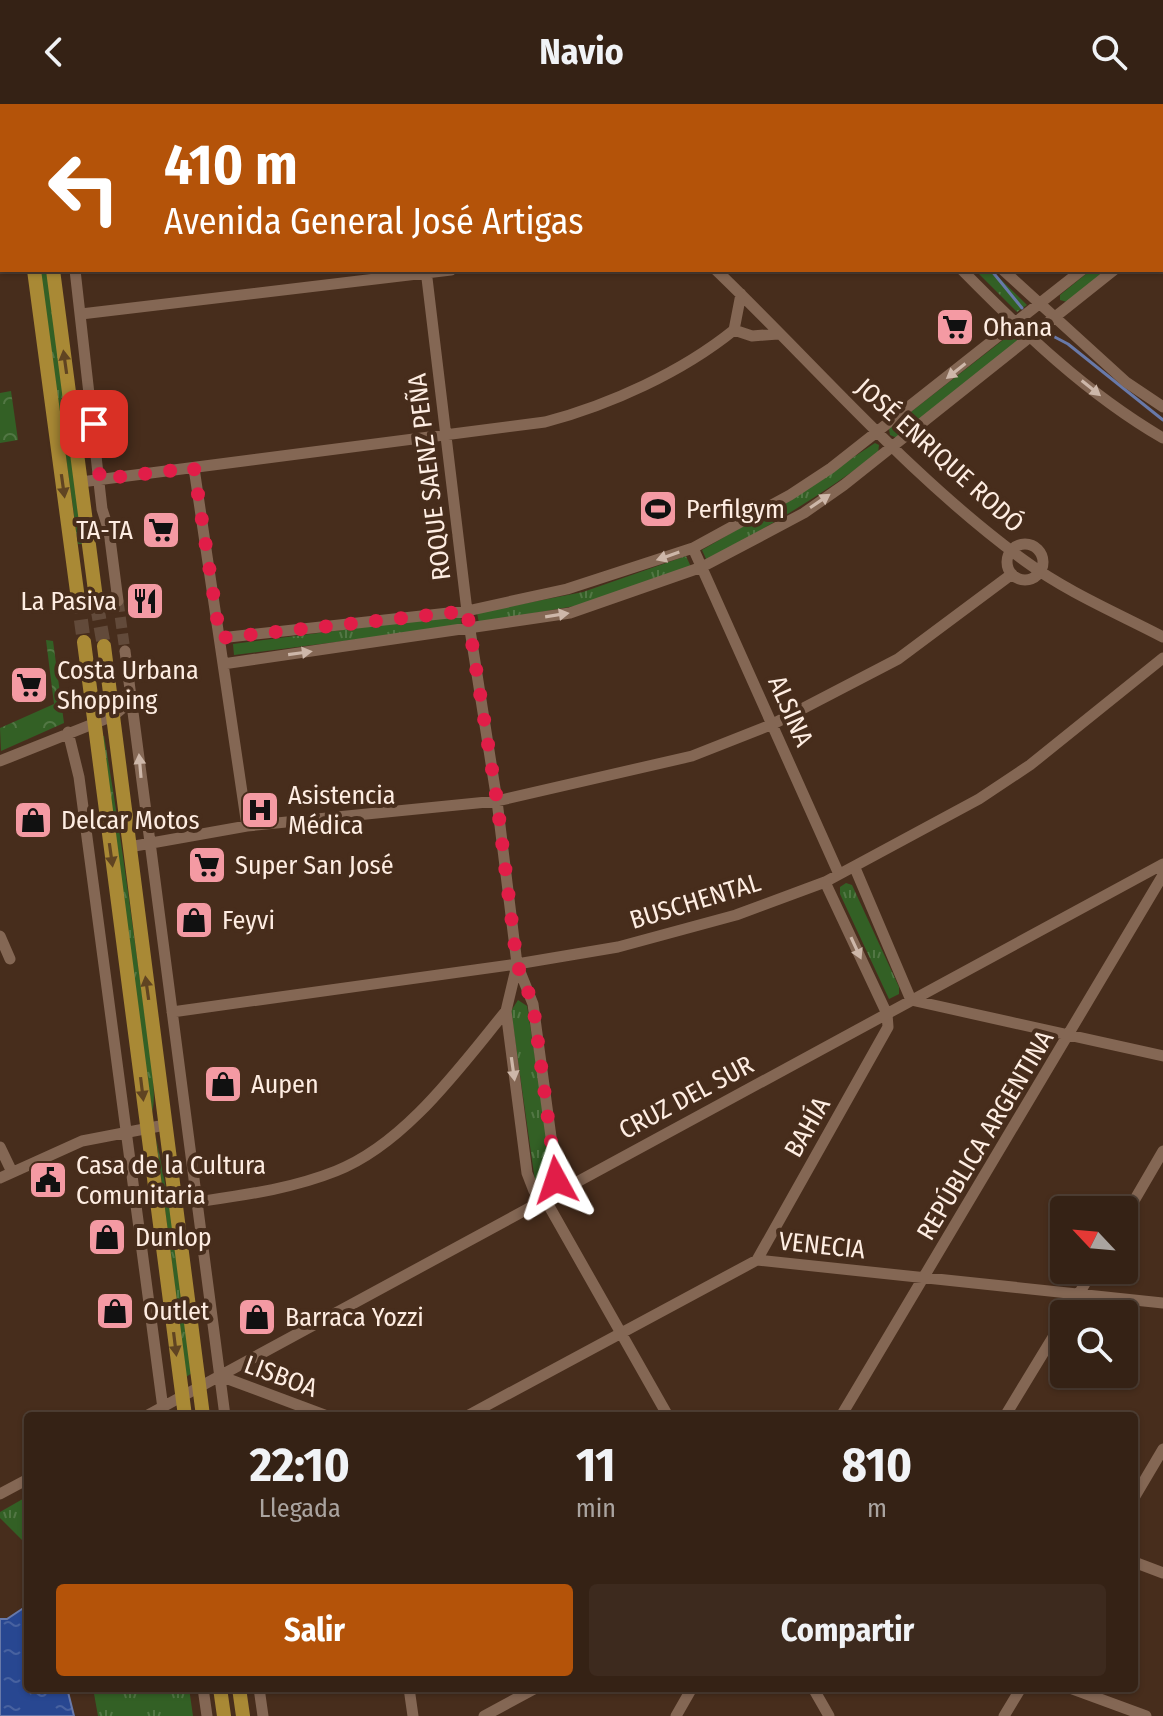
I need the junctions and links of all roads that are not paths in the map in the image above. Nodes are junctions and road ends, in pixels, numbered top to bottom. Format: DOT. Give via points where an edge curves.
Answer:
graph roads {
  1 [pos="34,272"];
  2 [pos="53,272"];
  3 [pos="75,272"];
  4 [pos="426,272"];
  5 [pos="718,272"];
  6 [pos="964,272"];
  7 [pos="1005,272"];
  8 [pos="1080,272"];
  9 [pos="1112,272"];
  10 [pos="741,294"];
  11 [pos="1039,306"];
  12 [pos="81,314"];
  13 [pos="1053,319"];
  14 [pos="1016,324"];
  15 [pos="734,330"];
  16 [pos="778,334"];
  17 [pos="1030,338"];
  18 [pos="1163,407"];
  19 [pos="879,432"];
  20 [pos="446,437"];
  21 [pos="1163,438"];
  22 [pos="892,449"];
  23 [pos="194,468"];
  24 [pos="100,479"];
  25 [pos="81,482"];
  26 [pos="693,548"];
  27 [pos="1012,550"];
  28 [pos="702,567"];
  29 [pos="1040,571"];
  30 [pos="1012,574"];
  31 [pos="78,599"];
  32 [pos="118,601"];
  33 [pos="97,606"];
  34 [pos="467,611"];
  35 [pos="470,628"];
  36 [pos="1163,637"];
  37 [pos="220,638"];
  38 [pos="84,642"];
  39 [pos="104,646"];
  40 [pos="125,651"];
  41 [pos="1163,658"];
  42 [pos="223,664"];
  43 [pos="129,671"];
  44 [pos="113,716"];
  45 [pos="93,723"];
  46 [pos="773,724"];
  47 [pos="68,732"];
  48 [pos="0,761"];
  49 [pos="497,801"];
  50 [pos="247,826"];
  51 [pos="148,843"];
  52 [pos="129,847"];
  53 [pos="1163,864"];
  54 [pos="855,868"];
  55 [pos="838,872"];
  56 [pos="1163,875"];
  57 [pos="825,882"];
  58 [pos="0,936"];
  59 [pos="10,959"];
  60 [pos="517,964"];
  61 [pos="911,1000"];
  62 [pos="506,1011"];
  63 [pos="172,1012"];
  64 [pos="887,1014"];
  65 [pos="1068,1037"];
  66 [pos="137,1050"];
  67 [pos="1163,1056"];
  68 [pos="118,1063"];
  69 [pos="165,1125"];
  70 [pos="147,1128"];
  71 [pos="126,1130"];
  72 [pos="0,1147"];
  73 [pos="1163,1151"];
  74 [pos="12,1172"];
  75 [pos="0,1178"];
  76 [pos="1137,1196"];
  77 [pos="545,1199"];
  78 [pos="197,1202"];
  79 [pos="757,1260"];
  80 [pos="926,1277"];
  81 [pos="1085,1284"];
  82 [pos="1079,1294"];
  83 [pos="1075,1300"];
  84 [pos="1163,1303"];
  85 [pos="622,1332"];
  86 [pos="1050,1342"];
  87 [pos="220,1376"];
  88 [pos="199,1387"];
  89 [pos="182,1396"];
  90 [pos="163,1412"];
  91 [pos="184,1412"];
  92 [pos="202,1412"];
  93 [pos="224,1412"];
  94 [pos="316,1412"];
  95 [pos="474,1412"];
  96 [pos="666,1412"];
  97 [pos="843,1412"];
  98 [pos="1007,1412"];
  99 [pos="1163,1449"];
  100 [pos="24,1481"];
  101 [pos="1138,1491"];
  102 [pos="0,1494"];
  103 [pos="1138,1564"];
  104 [pos="1163,1573"];
  105 [pos="204,1692"];
  106 [pos="221,1692"];
  107 [pos="240,1692"];
  108 [pos="260,1692"];
  109 [pos="410,1692"];
  110 [pos="529,1692"];
  111 [pos="690,1692"];
  112 [pos="815,1692"];
  113 [pos="1019,1692"];
  114 [pos="1081,1692"];
  115 [pos="207,1716"];
  116 [pos="224,1716"];
  117 [pos="243,1716"];
  118 [pos="263,1716"];
  119 [pos="413,1716"];
  120 [pos="484,1716"];
  121 [pos="676,1716"];
  122 [pos="829,1716"];
  123 [pos="1004,1716"];
  124 [pos="1146,1716"];
  1 -- 31 [label="main road, one-way"];
  25 -- 2 [label="main road, one-way"];
  3 -- 12 [label="street"];
  4 -- 12 [label="street"];
  4 -- 20 [label="street, ROQUE SAENZ PEÑA"];
  5 -- 10 [label="street, JOSÉ ENRIQUE RODÓ"];
  6 -- 14 [label="street"];
  7 -- 11 [label="street"];
  8 -- 11 [label="street"];
  9 -- 13 [label="street"];
  10 -- 15 [label="street"];
  10 -- 16 [label="street, JOSÉ ENRIQUE RODÓ"];
  11 -- 13 [label="street"];
  11 -- 14 [label="street"];
  12 -- 24 [label="street"];
  13 -- 17 [label="street"];
  13 -- 18 [label="street"];
  14 -- 17 [label="street"];
  14 -- 19 [label="street, one-way"];
  15 -- 16 [label="street" via="752,336"];
  15 -- 20 [label="street" via="674,368 580,413"];
  16 -- 19 [label="street, JOSÉ ENRIQUE RODÓ"];
  17 -- 21 [label="street, one-way" via="1109,403"];
  17 -- 22 [label="street"];
  19 -- 22 [label="street, JOSÉ ENRIQUE RODÓ"];
  19 -- 26 [label="street" via="790,495"];
  20 -- 23 [label="street"];
  20 -- 34 [label="street, ROQUE SAENZ PEÑA"];
  22 -- 27 [label="street, JOSÉ ENRIQUE RODÓ"];
  28 -- 22 [label="street, one-way" via="804,513"];
  23 -- 24 [label="street"];
  23 -- 37 [label="street"];
  24 -- 25 [label="street"];
  24 -- 32 [label="street"];
  25 -- 33 [label="main road"];
  26 -- 28 [label="street, ALSINA"];
  26 -- 34 [label="street, one-way" via="588,583"];
  27 -- 29 [label="street, JOSÉ ENRIQUE RODÓ"];
  27 -- 30 [label="street" via="1007,562"];
  35 -- 28 [label="street, one-way" via="570,613"];
  28 -- 46 [label="street, ALSINA"];
  29 -- 30 [label="street" via="1023,580"];
  29 -- 36 [label="street, JOSÉ ENRIQUE RODÓ"];
  30 -- 46 [label="street" via="898,659"];
  34 -- 35 [label="street, ROQUE SAENZ PEÑA"];
  34 -- 37 [label="street"];
  42 -- 35 [label="street, one-way"];
  35 -- 49 [label="street, ROQUE SAENZ PEÑA"];
  37 -- 42 [label="street"];
  38 -- 45 [label="main road"];
  39 -- 44 [label="main road"];
  40 -- 43 [label="street"];
  41 -- 54 [label="street, BUSCHENTAL" via="1030,765"];
  42 -- 50 [label="street"];
  43 -- 44 [label="street" via="126,705"];
  51 -- 43 [label="street, one-way"];
  44 -- 45 [label="street"];
  44 -- 52 [label="main road"];
  45 -- 47 [label="street"];
  45 -- 66 [label="main road, one-way"];
  46 -- 49 [label="street" via="692,756"];
  46 -- 55 [label="street, ALSINA"];
  47 -- 48 [label="street"];
  47 -- 68 [label="street" via="79,777"];
  49 -- 50 [label="street"];
  49 -- 60 [label="street, ROQUE SAENZ PEÑA"];
  50 -- 51 [label="street"];
  51 -- 52 [label="street"];
  51 -- 63 [label="street"];
  69 -- 52 [label="main road, one-way"];
  53 -- 61 [label="street, CRUZ DEL SUR"];
  54 -- 55 [label="street, BUSCHENTAL"];
  54 -- 61 [label="street"];
  55 -- 57 [label="street, BUSCHENTAL"];
  56 -- 65 [label="street, REPÚBLICA ARGENTINA"];
  57 -- 60 [label="street, BUSCHENTAL" via="736,915 618,947"];
  57 -- 64 [label="street, one-way"];
  58 -- 59 [label="street"];
  60 -- 62 [label="street, ROQUE SAENZ PEÑA"];
  60 -- 63 [label="street, BUSCHENTAL"];
  60 -- 77 [label="street, ROQUE SAENZ PEÑA" via="533,1004 554,1159 556,1180"];
  61 -- 64 [label="street, CRUZ DEL SUR"];
  61 -- 65 [label="street"];
  62 -- 77 [label="street, ROQUE SAENZ PEÑA, one-way" via="527,1173 534,1191"];
  62 -- 78 [label="street" via="421,1111 338,1171 275,1190"];
  63 -- 78 [label="street"];
  64 -- 77 [label="street, CRUZ DEL SUR"];
  64 -- 79 [label="street, BAHÍA" via="885,1036"];
  65 -- 67 [label="street"];
  65 -- 80 [label="street, REPÚBLICA ARGENTINA"];
  66 -- 68 [label="street"];
  66 -- 70 [label="main road, one-way"];
  68 -- 71 [label="street"];
  69 -- 70 [label="street"];
  69 -- 88 [label="main road"];
  70 -- 71 [label="street"];
  70 -- 89 [label="main road, one-way"];
  71 -- 74 [label="street" via="82,1141"];
  71 -- 90 [label="street"];
  72 -- 74 [label="street"];
  73 -- 76 [label="street"];
  74 -- 75 [label="street"];
  77 -- 85 [label="street, ROQUE SAENZ PEÑA"];
  77 -- 87 [label="street, CRUZ DEL SUR"];
  78 -- 87 [label="street"];
  79 -- 80 [label="street, VENECIA"];
  79 -- 85 [label="street, VENECIA"];
  80 -- 82 [label="street, VENECIA"];
  80 -- 97 [label="street, REPÚBLICA ARGENTINA"];
  81 -- 82 [label="street"];
  82 -- 83 [label="street"];
  82 -- 84 [label="street, VENECIA"];
  85 -- 95 [label="street, VENECIA"];
  85 -- 96 [label="street, ROQUE SAENZ PEÑA"];
  86 -- 98 [label="street"];
  87 -- 88 [label="street, CRUZ DEL SUR"];
  87 -- 93 [label="street"];
  87 -- 94 [label="street, LISBOA"];
  88 -- 89 [label="street, CRUZ DEL SUR"];
  88 -- 92 [label="main road"];
  89 -- 90 [label="street, CRUZ DEL SUR"];
  89 -- 91 [label="main road"];
  99 -- 101 [label="street"];
  100 -- 102 [label="street"];
  103 -- 104 [label="street"];
  105 -- 115 [label="street"];
  106 -- 116 [label="main road"];
  107 -- 117 [label="main road"];
  108 -- 118 [label="street"];
  109 -- 119 [label="street"];
  110 -- 120 [label="street"];
  111 -- 121 [label="street"];
  112 -- 122 [label="street"];
  113 -- 123 [label="street"];
  114 -- 124 [label="street"];
}
